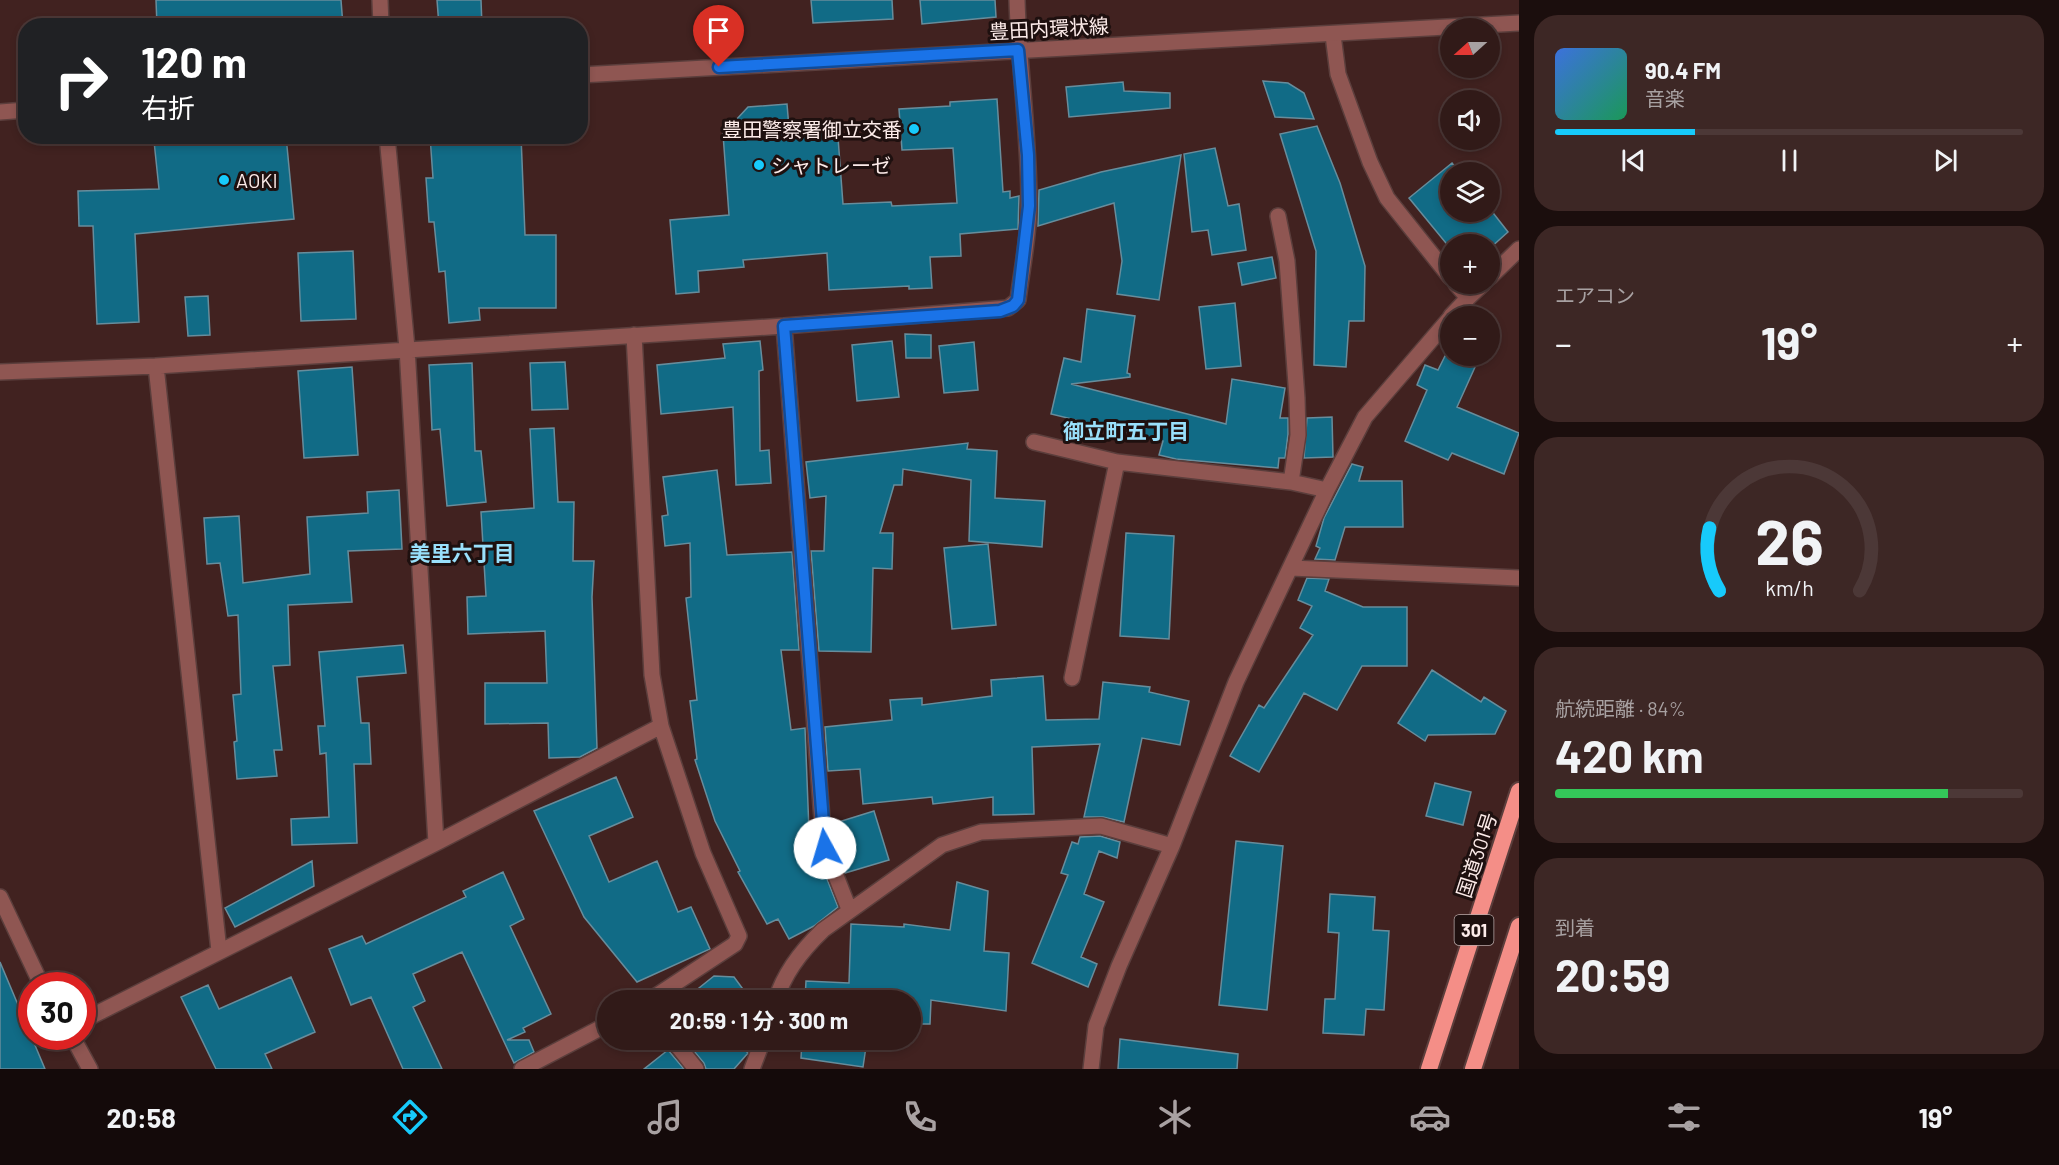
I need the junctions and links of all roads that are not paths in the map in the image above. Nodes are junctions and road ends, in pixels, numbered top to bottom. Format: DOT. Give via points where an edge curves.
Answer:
graph roads {
  1 [pos="380,0"];
  2 [pos="1017,0"];
  3 [pos="381,18"];
  4 [pos="1519,23"];
  5 [pos="1333,35"];
  6 [pos="1018,50"];
  7 [pos="588,75"];
  8 [pos="18,111"];
  9 [pos="0,112"];
  10 [pos="388,144"];
  11 [pos="1278,216"];
  12 [pos="1519,249"];
  13 [pos="1440,264"];
  14 [pos="1500,267"];
  15 [pos="1465,294"];
  16 [pos="1472,294"];
  17 [pos="1468,298"];
  18 [pos="1461,306"];
  19 [pos="784,326"];
  20 [pos="1440,330"];
  21 [pos="634,335"];
  22 [pos="408,348"];
  23 [pos="156,366"];
  24 [pos="0,372"];
  25 [pos="1034,442"];
  26 [pos="1117,462"];
  27 [pos="1291,482"];
  28 [pos="1327,490"];
  29 [pos="1291,568"];
  30 [pos="1519,578"];
  31 [pos="1072,678"];
  32 [pos="661,726"];
  33 [pos="1519,791"];
  34 [pos="436,843"];
  35 [pos="1172,846"];
  36 [pos="0,897"];
  37 [pos="849,909"];
  38 [pos="1519,926"];
  39 [pos="219,951"];
  40 [pos="35,972"];
  41 [pos="665,990"];
  42 [pos="779,990"];
  43 [pos="96,1014"];
  44 [pos="597,1030"];
  45 [pos="80,1050"];
  46 [pos="681,1050"];
  47 [pos="759,1050"];
  48 [pos="90,1069"];
  49 [pos="522,1069"];
  50 [pos="696,1069"];
  51 [pos="752,1069"];
  52 [pos="1091,1069"];
  53 [pos="1429,1069"];
  54 [pos="1473,1069"];
  1 -- 3 [label="street"];
  2 -- 6 [label="street"];
  4 -- 5 [label="street, 豊田内環状線"];
  5 -- 6 [label="street, 豊田内環状線"];
  5 -- 13 [label="street" via="1338,74 1387,198"];
  6 -- 7 [label="street, 豊田内環状線"];
  6 -- 19 [label="street" via="1029,206 1018,300 1013,306 1000,311"];
  8 -- 9 [label="street"];
  10 -- 22 [label="street"];
  11 -- 27 [label="street" via="1287,261 1297,398 1298,435"];
  12 -- 14 [label="street"];
  15 -- 17 [label="street"];
  16 -- 17 [label="street"];
  17 -- 18 [label="street"];
  19 -- 21 [label="street"];
  19 -- 37 [label="street" via="823,832 825,848"];
  20 -- 28 [label="street" via="1365,417"];
  21 -- 22 [label="street"];
  21 -- 32 [label="street" via="652,675"];
  22 -- 23 [label="street"];
  22 -- 34 [label="street"];
  23 -- 24 [label="street"];
  23 -- 39 [label="street"];
  25 -- 26 [label="street"];
  26 -- 27 [label="street"];
  26 -- 31 [label="street"];
  27 -- 28 [label="street"];
  28 -- 29 [label="street"];
  29 -- 30 [label="street"];
  29 -- 35 [label="street" via="1236,682"];
  32 -- 34 [label="street"];
  32 -- 41 [label="street" via="703,853 740,936 735,944"];
  33 -- 53 [label="highway, 国道301号 / 301"];
  34 -- 39 [label="street"];
  35 -- 37 [label="street" via="1101,826 981,832 942,845"];
  35 -- 52 [label="street" via="1096,1026"];
  36 -- 40 [label="street"];
  37 -- 42 [label="street" via="808,944"];
  38 -- 54 [label="highway, 301"];
  39 -- 43 [label="street"];
  44 -- 49 [label="street"];
  45 -- 48 [label="street"];
  46 -- 50 [label="street"];
  47 -- 51 [label="street"];
}
